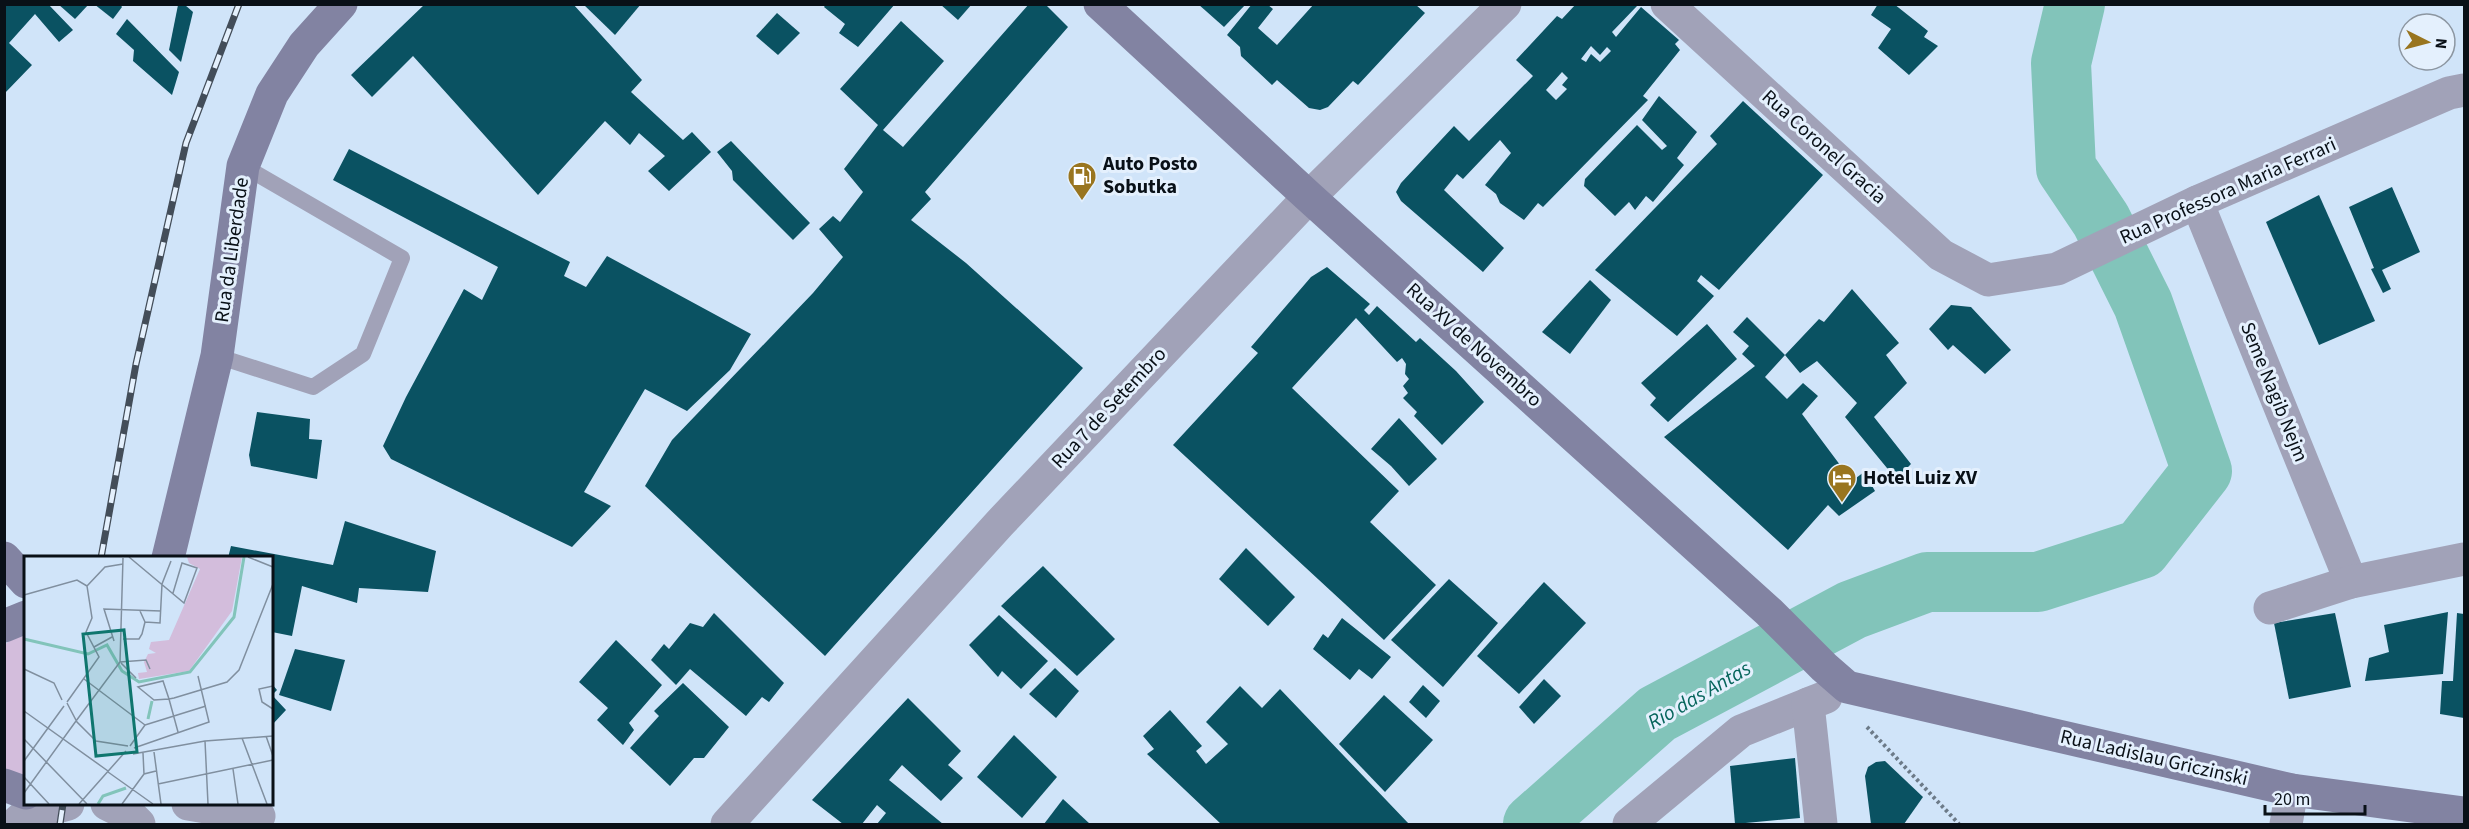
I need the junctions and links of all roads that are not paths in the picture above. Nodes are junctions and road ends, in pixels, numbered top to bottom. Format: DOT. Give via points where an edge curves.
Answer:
graph roads {
  1 [pos="341,4"];
  2 [pos="1100,4"];
  3 [pos="1505,4"];
  4 [pos="1667,4"];
  5 [pos="2464,90"];
  6 [pos="243,166"];
  7 [pos="1309,197"];
  8 [pos="2197,202"];
  9 [pos="1988,280"];
  10 [pos="217,356"];
  11 [pos="178,520"];
  12 [pos="151,556"];
  13 [pos="169,556"];
  14 [pos="4,558"];
  15 [pos="2464,559"];
  16 [pos="24,580"];
  17 [pos="2351,582"];
  18 [pos="2270,608"];
  19 [pos="24,618"];
  20 [pos="4,626"];
  21 [pos="1829,688"];
  22 [pos="4,785"];
  23 [pos="2292,790"];
  24 [pos="24,792"];
  25 [pos="64,805"];
  26 [pos="109,805"];
  27 [pos="194,805"];
  28 [pos="2464,813"];
  29 [pos="259,815"];
  30 [pos="15,825"];
  31 [pos="139,825"];
  32 [pos="221,825"];
  33 [pos="727,825"];
  34 [pos="1629,825"];
  35 [pos="1821,825"];
  36 [pos="2286,825"];
  1 -- 6 [label="main road, Rua da Liberdade" via="304,45 272,94"];
  2 -- 7 [label="main road, Rua XV de Novembro"];
  3 -- 7 [label="street, Rua 7 de Setembro"];
  4 -- 9 [label="street, Rua Coronel Gracia" via="1941,255"];
  5 -- 8 [label="street, Rua Professora Maria Ferrari" via="2449,93"];
  6 -- 10 [label="main road, Rua da Liberdade"];
  6 -- 10 [label="lane" via="402,258 363,354 314,387"];
  7 -- 21 [label="main road, Rua XV de Novembro" via="1769,612"];
  7 -- 33 [label="street, Rua 7 de Setembro" via="999,523"];
  8 -- 9 [label="street, Rua Professora Maria Ferrari" via="2057,269"];
  8 -- 17 [label="street, Seme Nagib Nejm"];
  10 -- 11 [label="main road, Rua da Liberdade"];
  11 -- 12 [label="main road, Rua da Liberdade"];
  11 -- 13 [label="main road, Rua da Liberdade"];
  14 -- 16 [label="main road"];
  15 -- 17 [label="street"];
  17 -- 18 [label="street"];
  19 -- 20 [label="main road"];
  21 -- 23 [label="main road, Rua Ladislau Griczinski"];
  21 -- 34 [label="street" via="1741,731"];
  21 -- 35 [label="street"];
  22 -- 24 [label="main road"];
  23 -- 28 [label="main road, Rua Ladislau Griczinski"];
  23 -- 36 [label="street"];
  25 -- 30 [label="street" via="24,816"];
  26 -- 31 [label="street" via="131,816"];
  27 -- 29 [label="street"];
  29 -- 32 [label="street"];
}
